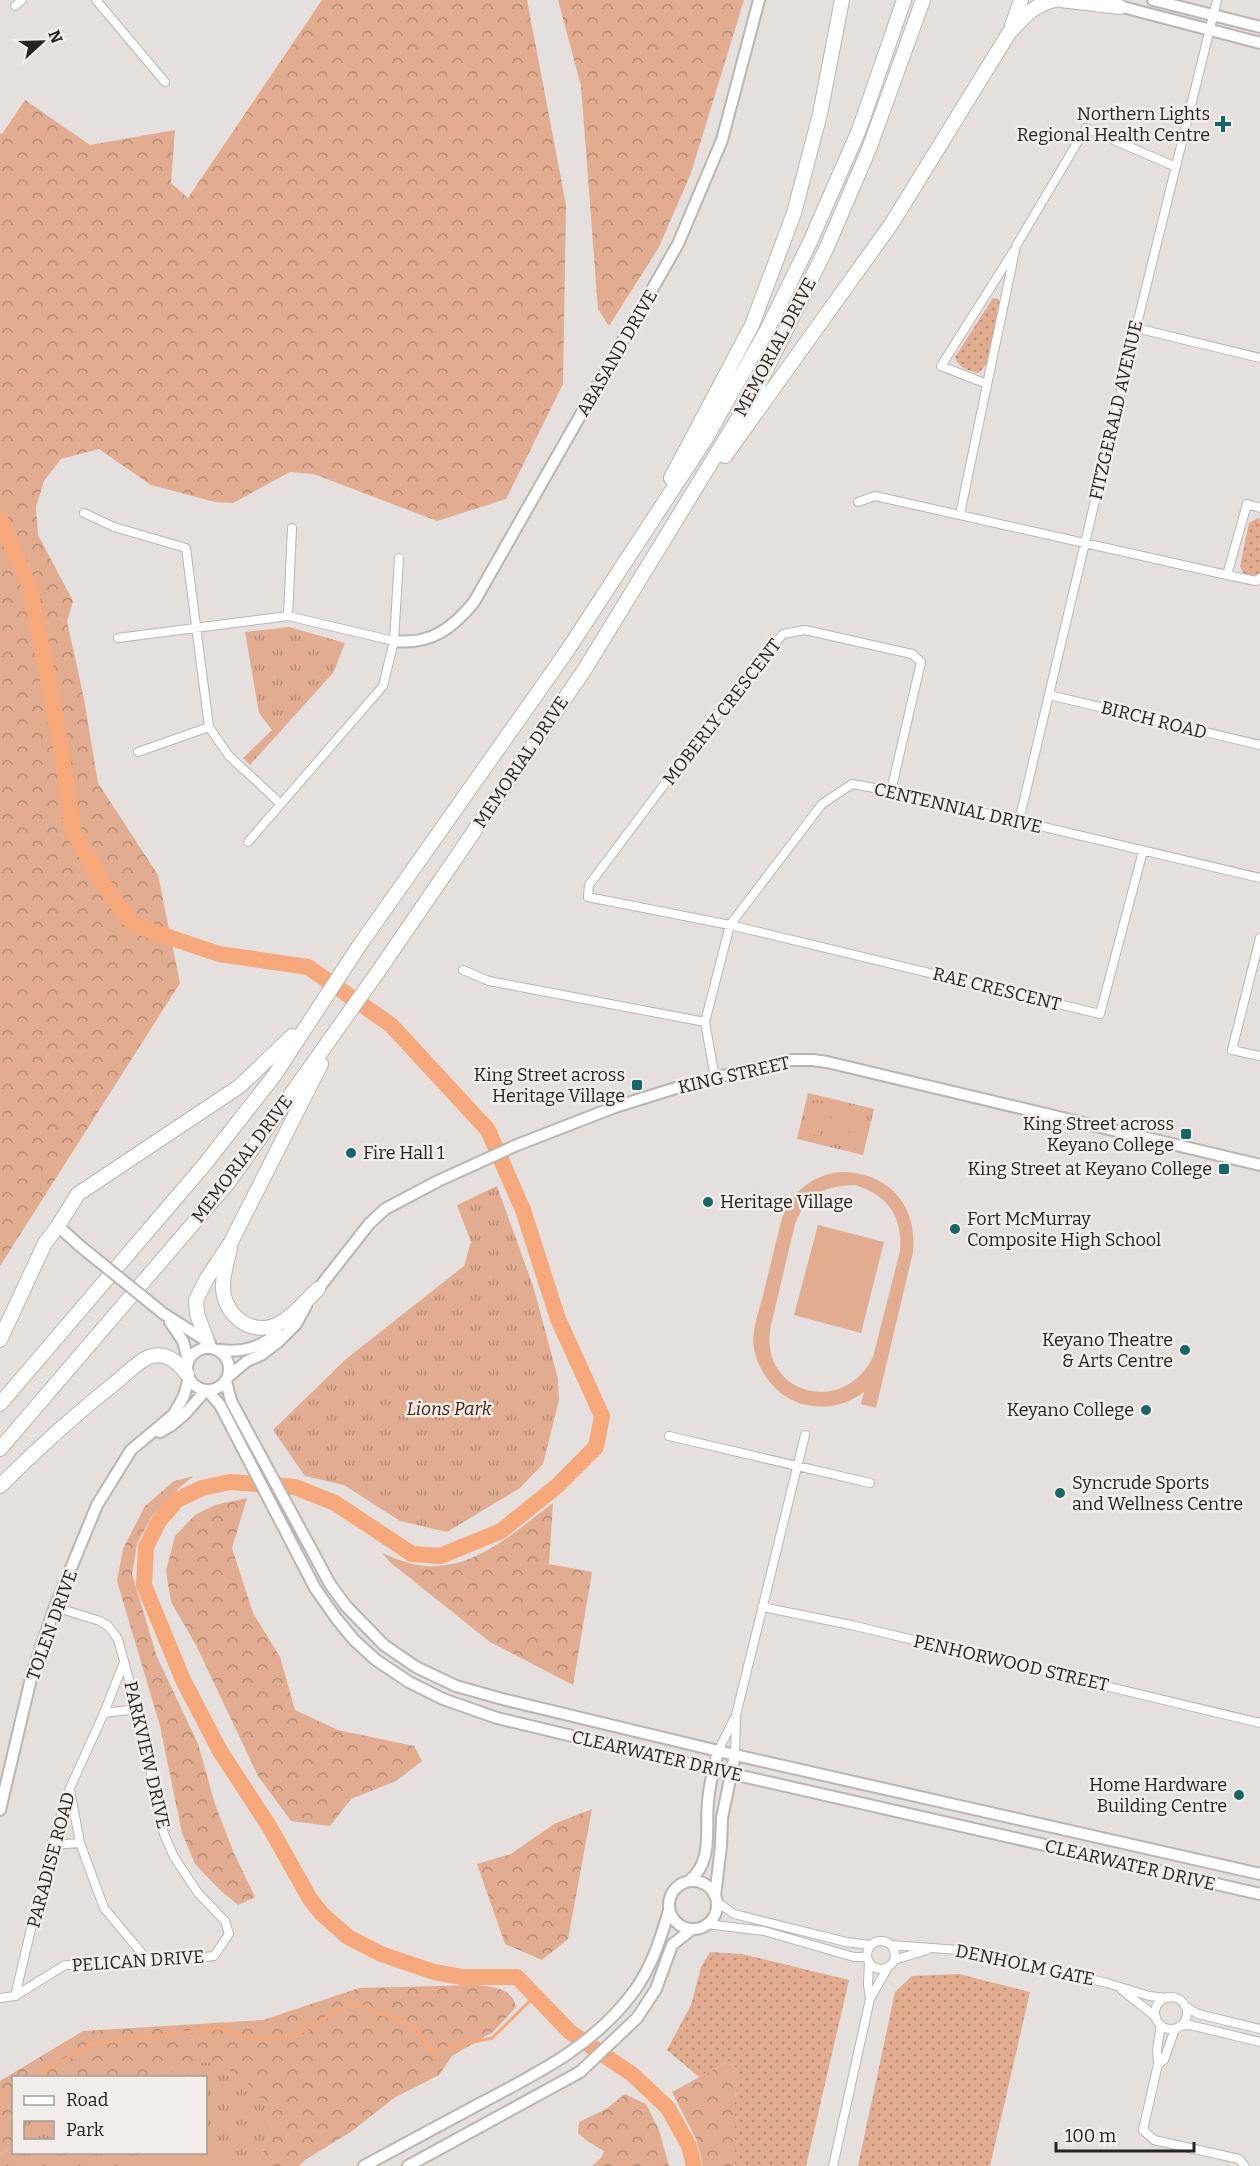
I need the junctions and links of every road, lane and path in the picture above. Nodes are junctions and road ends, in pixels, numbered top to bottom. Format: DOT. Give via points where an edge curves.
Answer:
graph roads {
  1 [pos="22,0"];
  2 [pos="96,0"];
  3 [pos="759,0"];
  4 [pos="842,0"];
  5 [pos="904,0"];
  6 [pos="923,0"];
  7 [pos="1021,0"];
  8 [pos="1055,0"];
  9 [pos="1061,0"];
  10 [pos="1093,0"];
  11 [pos="1153,0"];
  12 [pos="1217,0"];
  13 [pos="15,6"];
  14 [pos="1120,7"];
  15 [pos="1213,16"];
  16 [pos="1260,27"];
  17 [pos="1209,30"];
  18 [pos="1009,33"];
  19 [pos="1260,43"];
  20 [pos="165,82"];
  21 [pos="1176,167"];
  22 [pos="1016,246"];
  23 [pos="1136,328"];
  24 [pos="1260,358"];
  25 [pos="987,384"];
  26 [pos="858,502"];
  27 [pos="1260,508"];
  28 [pos="84,513"];
  29 [pos="960,514"];
  30 [pos="292,528"];
  31 [pos="1085,543"];
  32 [pos="660,546"];
  33 [pos="399,558"];
  34 [pos="625,562"];
  35 [pos="1227,575"];
  36 [pos="1260,578"];
  37 [pos="288,616"];
  38 [pos="197,627"];
  39 [pos="118,638"];
  40 [pos="394,641"];
  41 [pos="1049,694"];
  42 [pos="209,727"];
  43 [pos="1260,745"];
  44 [pos="138,752"];
  45 [pos="891,791"];
  46 [pos="281,804"];
  47 [pos="1019,821"];
  48 [pos="248,842"];
  49 [pos="1143,851"];
  50 [pos="1260,878"];
  51 [pos="730,925"];
  52 [pos="1260,938"];
  53 [pos="463,969"];
  54 [pos="313,1014"];
  55 [pos="705,1022"];
  56 [pos="339,1028"];
  57 [pos="1260,1056"];
  58 [pos="715,1078"];
  59 [pos="1260,1165"];
  60 [pos="58,1226"];
  61 [pos="231,1242"];
  62 [pos="318,1289"];
  63 [pos="304,1309"];
  64 [pos="165,1314"];
  65 [pos="0,1340"];
  66 [pos="214,1347"];
  67 [pos="188,1370"];
  68 [pos="227,1379"];
  69 [pos="206,1391"];
  70 [pos="0,1404"];
  71 [pos="805,1435"];
  72 [pos="669,1436"];
  73 [pos="0,1449"];
  74 [pos="131,1450"];
  75 [pos="798,1467"];
  76 [pos="870,1484"];
  77 [pos="0,1486"];
  78 [pos="55,1607"];
  79 [pos="762,1607"];
  80 [pos="125,1660"];
  81 [pos="137,1709"];
  82 [pos="104,1713"];
  83 [pos="736,1715"];
  84 [pos="1260,1723"];
  85 [pos="718,1751"];
  86 [pos="735,1755"];
  87 [pos="714,1770"];
  88 [pos="730,1774"];
  89 [pos="70,1788"];
  90 [pos="0,1810"];
  91 [pos="81,1843"];
  92 [pos="51,1845"];
  93 [pos="1260,1874"];
  94 [pos="689,1881"];
  95 [pos="1260,1894"];
  96 [pos="716,1899"];
  97 [pos="669,1910"];
  98 [pos="707,1924"];
  99 [pos="227,1926"];
  100 [pos="692,1929"];
  101 [pos="870,1944"];
  102 [pos="891,1945"];
  103 [pos="932,1949"];
  104 [pos="868,1960"];
  105 [pos="150,1963"];
  106 [pos="891,1964"];
  107 [pos="1118,1987"];
  108 [pos="15,1996"];
  109 [pos="0,1998"];
  110 [pos="1168,1998"];
  111 [pos="870,1999"];
  112 [pos="1185,2006"];
  113 [pos="1156,2017"];
  114 [pos="1161,2025"];
  115 [pos="1178,2027"];
  116 [pos="1260,2029"];
  117 [pos="1260,2042"];
  118 [pos="1158,2064"];
  119 [pos="364,2166"];
  120 [pos="408,2166"];
  121 [pos="833,2166"];
  122 [pos="1245,2166"];
  1 -- 13 [label="street"];
  2 -- 20 [label="street"];
  3 -- 40 [label="main road, ABASAND DRIVE" via="722,140 664,272 474,602 442,633 411,643"];
  4 -- 34 [label="highway" via="820,114 794,213 756,314"];
  5 -- 34 [label="highway, MEMORIAL DRIVE" via="859,129 767,330 705,440"];
  6 -- 32 [label="highway, MEMORIAL DRIVE" via="869,149 827,247 758,386"];
  7 -- 18 [label="highway"];
  8 -- 18 [label="highway" via="1041,3"];
  9 -- 14 [label="highway"];
  10 -- 14 [label="main road"];
  11 -- 15 [label="main road"];
  12 -- 15 [label="street, FITZGERALD AVENUE"];
  14 -- 17 [label="main road"];
  15 -- 16 [label="main road"];
  15 -- 17 [label="street, FITZGERALD AVENUE"];
  17 -- 19 [label="main road"];
  17 -- 21 [label="street, FITZGERALD AVENUE"];
  18 -- 32 [label="highway" via="892,224"];
  21 -- 22 [label="street" via="1086,129"];
  21 -- 23 [label="street, FITZGERALD AVENUE"];
  22 -- 25 [label="street"];
  22 -- 25 [label="street" via="941,366"];
  23 -- 24 [label="street"];
  23 -- 31 [label="street, FITZGERALD AVENUE"];
  25 -- 29 [label="street"];
  26 -- 29 [label="street" via="875,496"];
  27 -- 35 [label="street" via="1247,504"];
  28 -- 38 [label="street" via="114,527 186,548"];
  29 -- 31 [label="street"];
  30 -- 37 [label="street"];
  31 -- 35 [label="street"];
  31 -- 41 [label="street, FITZGERALD AVENUE"];
  32 -- 56 [label="highway, MEMORIAL DRIVE" via="585,669"];
  33 -- 40 [label="street"];
  34 -- 54 [label="highway, MEMORIAL DRIVE" via="560,662"];
  35 -- 36 [label="street" via="1256,581"];
  37 -- 38 [label="street"];
  37 -- 40 [label="street"];
  38 -- 39 [label="street"];
  38 -- 42 [label="street"];
  40 -- 46 [label="street" via="383,686"];
  41 -- 43 [label="street, BIRCH ROAD"];
  41 -- 47 [label="street, FITZGERALD AVENUE"];
  42 -- 44 [label="street"];
  42 -- 46 [label="street" via="229,756"];
  45 -- 47 [label="street, CENTENNIAL DRIVE"];
  45 -- 51 [label="street, CENTENNIAL DRIVE" via="852,784 822,804"];
  45 -- 51 [label="street, MOBERLY CRESCENT" via="921,662 912,654 805,630 783,634 738,686 589,885 588,897"];
  46 -- 48 [label="street"];
  47 -- 49 [label="street, CENTENNIAL DRIVE"];
  49 -- 50 [label="street, CENTENNIAL DRIVE"];
  49 -- 51 [label="street, RAE CRESCENT" via="1100,1014"];
  51 -- 55 [label="street, CENTENNIAL DRIVE"];
  52 -- 57 [label="street" via="1232,1050"];
  53 -- 55 [label="street" via="489,981"];
  54 -- 60 [label="highway" via="240,1086 78,1194"];
  54 -- 70 [label="highway, MEMORIAL DRIVE" via="274,1076 205,1164"];
  55 -- 58 [label="street, CENTENNIAL DRIVE"];
  56 -- 61 [label="highway"];
  56 -- 73 [label="highway, MEMORIAL DRIVE" via="228,1183"];
  58 -- 59 [label="main road, KING STREET" via="791,1060 813,1060"];
  58 -- 62 [label="main road, KING STREET" via="635,1100 517,1145 418,1191 385,1209 369,1224"];
  60 -- 64 [label="main road, bridge"];
  60 -- 65 [label="highway" via="45,1243"];
  61 -- 62 [label="highway" via="223,1286 229,1310 244,1324 262,1329 280,1323"];
  61 -- 66 [label="highway" via="196,1300 197,1314"];
  62 -- 63 [label="main road, KING STREET"];
  63 -- 66 [label="main road, KING STREET" via="262,1343 239,1351"];
  63 -- 68 [label="main road, KING STREET" via="278,1342"];
  64 -- 66 [label="main road"];
  64 -- 67 [label="main road" via="183,1341"];
  66 -- 67 [label="main road" via="192,1354"];
  66 -- 68 [label="main road" via="228,1362"];
  67 -- 69 [label="main road" via="194,1385"];
  67 -- 74 [label="main road, TOLEN DRIVE" via="184,1396 174,1414"];
  67 -- 77 [label="highway" via="169,1357 147,1357"];
  68 -- 69 [label="main road" via="216,1389"];
  68 -- 85 [label="main road, CLEARWATER DRIVE" via="231,1401 330,1584 384,1645 416,1667 456,1686"];
  69 -- 74 [label="main road, TOLEN DRIVE" via="172,1425"];
  69 -- 87 [label="main road, CLEARWATER DRIVE" via="220,1405 320,1595 354,1640 376,1660 435,1695 497,1718"];
  71 -- 75 [label="street"];
  72 -- 75 [label="street"];
  74 -- 78 [label="main road, TOLEN DRIVE" via="97,1505"];
  75 -- 76 [label="street"];
  75 -- 79 [label="street"];
  78 -- 80 [label="street, PARKVIEW DRIVE" via="108,1626 118,1639"];
  78 -- 90 [label="main road, TOLEN DRIVE" via="32,1674"];
  79 -- 83 [label="street"];
  79 -- 84 [label="street, PENHORWOOD STREET"];
  80 -- 81 [label="street, PARKVIEW DRIVE"];
  80 -- 82 [label="street, PARADISE ROAD"];
  81 -- 82 [label="street"];
  81 -- 99 [label="street, PARKVIEW DRIVE" via="164,1834 198,1893"];
  82 -- 89 [label="street, PARADISE ROAD"];
  83 -- 85 [label="street"];
  83 -- 86 [label="street"];
  85 -- 86 [label="main road, CLEARWATER DRIVE"];
  85 -- 87 [label="main road"];
  86 -- 88 [label="main road"];
  86 -- 93 [label="main road, CLEARWATER DRIVE"];
  87 -- 88 [label="main road, CLEARWATER DRIVE"];
  87 -- 94 [label="main road" via="707,1803 706,1852 698,1874"];
  88 -- 95 [label="main road, CLEARWATER DRIVE"];
  88 -- 96 [label="main road" via="722,1818"];
  89 -- 91 [label="street"];
  89 -- 92 [label="street, PARADISE ROAD"];
  91 -- 92 [label="street"];
  91 -- 105 [label="street" via="104,1908"];
  92 -- 108 [label="street, PARADISE ROAD"];
  94 -- 96 [label="main road" via="705,1884"];
  94 -- 97 [label="main road" via="671,1894"];
  96 -- 98 [label="main road" via="716,1912"];
  96 -- 101 [label="street" via="726,1910 740,1916 846,1942"];
  97 -- 100 [label="main road" via="677,1924"];
  97 -- 119 [label="main road" via="644,1975 618,2010 586,2042 549,2067"];
  98 -- 100 [label="main road"];
  98 -- 104 [label="street" via="764,1931"];
  99 -- 105 [label="street, PELICAN DRIVE" via="229,1934 214,1956"];
  100 -- 120 [label="main road" via="672,1945 656,1989 638,2018 602,2053 567,2081"];
  101 -- 102 [label="street" via="883,1941"];
  101 -- 104 [label="street"];
  102 -- 103 [label="street, DENHOLM GATE"];
  102 -- 106 [label="street" via="895,1953"];
  103 -- 106 [label="street, DENHOLM GATE"];
  103 -- 107 [label="street, DENHOLM GATE" via="972,1951"];
  104 -- 106 [label="street" via="875,1968"];
  104 -- 111 [label="street"];
  105 -- 108 [label="street, PELICAN DRIVE" via="65,1965"];
  106 -- 111 [label="street"];
  107 -- 110 [label="street, DENHOLM GATE"];
  107 -- 113 [label="street, DENHOLM GATE"];
  108 -- 109 [label="street, PELICAN DRIVE"];
  110 -- 112 [label="street" via="1178,1999"];
  110 -- 113 [label="street" via="1157,2007"];
  111 -- 121 [label="street"];
  112 -- 115 [label="street" via="1187,2015"];
  112 -- 116 [label="street" via="1198,2014"];
  113 -- 114 [label="street"];
  114 -- 115 [label="street"];
  114 -- 118 [label="street"];
  115 -- 117 [label="street" via="1190,2025"];
  115 -- 118 [label="street" via="1164,2060"];
  118 -- 122 [label="street" via="1143,2130 1154,2140 1239,2159"];
}
